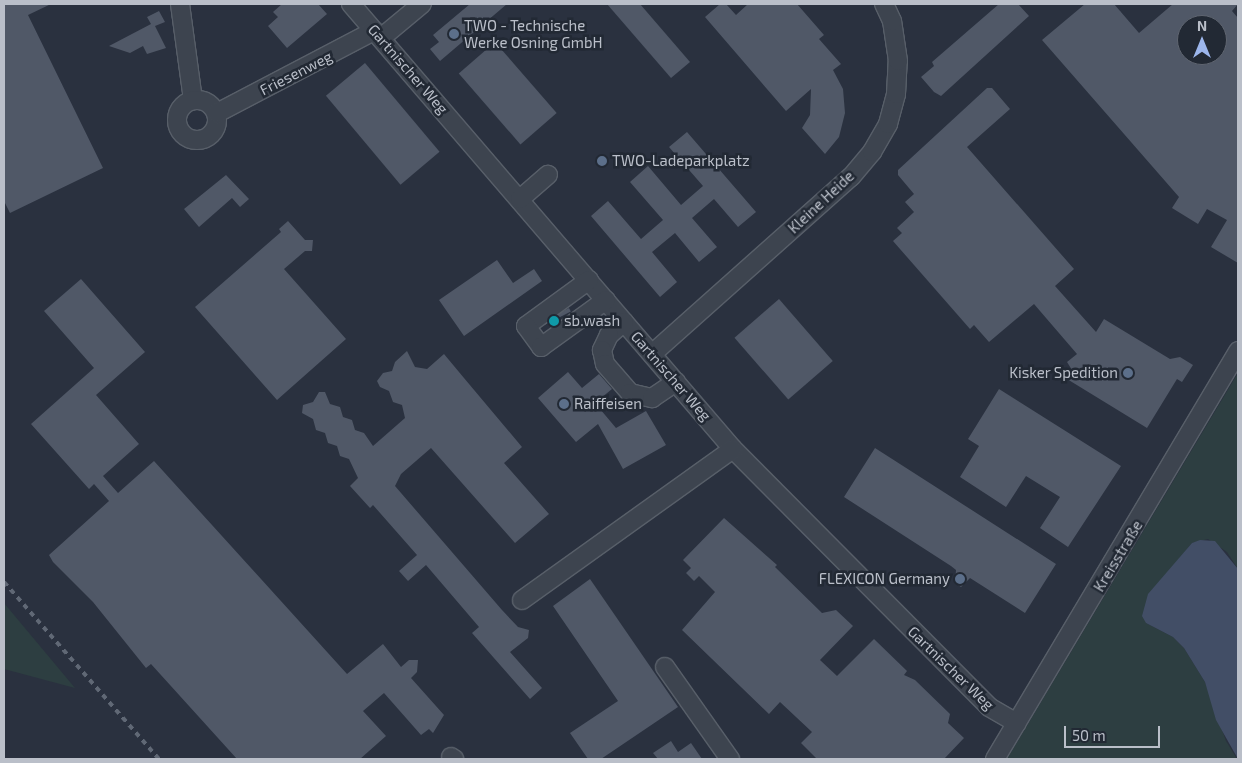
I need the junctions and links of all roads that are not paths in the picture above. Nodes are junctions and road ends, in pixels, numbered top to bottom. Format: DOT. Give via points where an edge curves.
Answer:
graph roads {
  1 [pos="180,4"];
  2 [pos="351,4"];
  3 [pos="422,4"];
  4 [pos="884,4"];
  5 [pos="377,34"];
  6 [pos="193,100"];
  7 [pos="216,113"];
  8 [pos="548,176"];
  9 [pos="520,199"];
  10 [pos="589,280"];
  11 [pos="606,300"];
  12 [pos="624,322"];
  13 [pos="1238,351"];
  14 [pos="652,354"];
  15 [pos="676,382"];
  16 [pos="733,449"];
  17 [pos="522,600"];
  18 [pos="665,667"];
  19 [pos="1016,723"];
  20 [pos="730,759"];
  21 [pos="995,759"];
  1 -- 6 [label="street"];
  2 -- 5 [label="street, Gartnischer Weg"];
  3 -- 5 [label="street, Friesenweg"];
  4 -- 14 [label="street, Kleine Heide" via="892,21 898,61 896,94 888,124 872,152 845,183"];
  5 -- 7 [label="street, Friesenweg"];
  5 -- 9 [label="street, Gartnischer Weg"];
  6 -- 7 [label="street" via="204,101"];
  6 -- 7 [label="street" via="182,106 177,117 179,130 189,139 202,140 213,133"];
  8 -- 9 [label="street"];
  9 -- 10 [label="street, Gartnischer Weg"];
  10 -- 11 [label="street, Gartnischer Weg"];
  10 -- 11 [label="street" via="526,326 541,347"];
  11 -- 12 [label="street, Gartnischer Weg"];
  12 -- 14 [label="street, Gartnischer Weg"];
  12 -- 15 [label="street" via="609,335 602,350 605,364 623,386 630,393 652,398"];
  13 -- 19 [label="street, Kreisstraße"];
  14 -- 15 [label="street, Gartnischer Weg"];
  15 -- 16 [label="street, Gartnischer Weg"];
  16 -- 17 [label="street"];
  16 -- 19 [label="street, Gartnischer Weg" via="989,708"];
  18 -- 20 [label="street"];
  19 -- 21 [label="street, Kreisstraße"];
}
